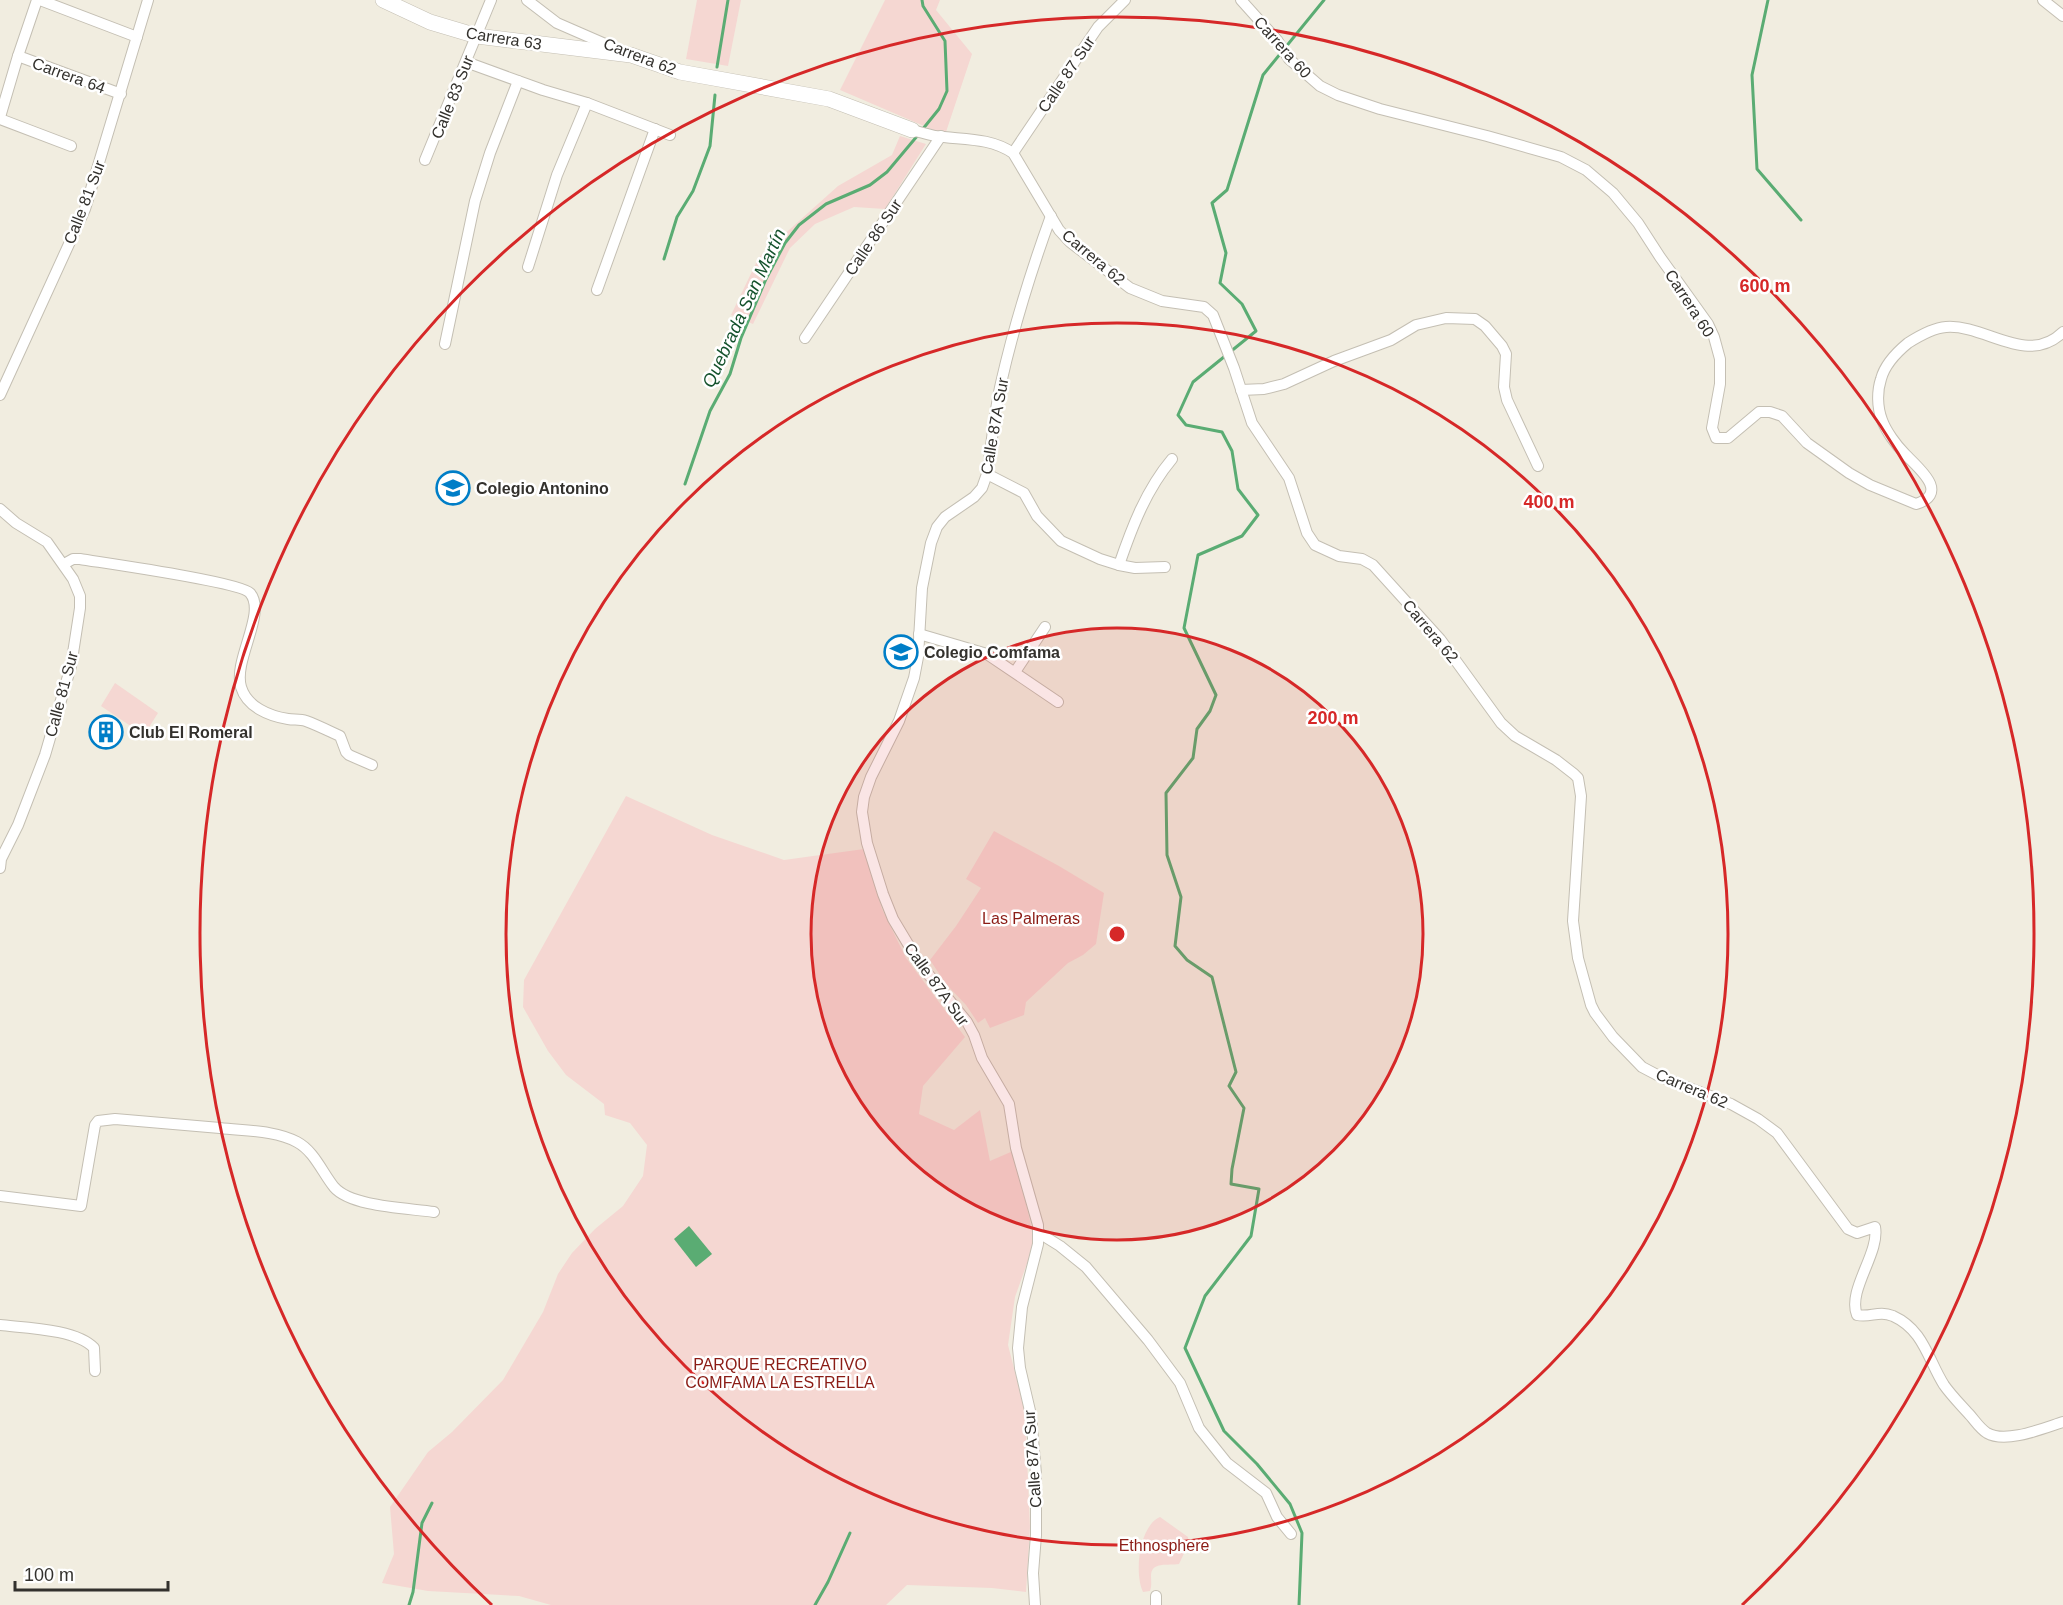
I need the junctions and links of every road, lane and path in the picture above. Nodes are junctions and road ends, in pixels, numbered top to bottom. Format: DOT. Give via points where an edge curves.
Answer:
graph roads {
  1 [pos="38,0"];
  2 [pos="148,0"];
  3 [pos="383,0"];
  4 [pos="491,0"];
  5 [pos="1125,0"];
  6 [pos="1241,0"];
  7 [pos="2043,0"];
  8 [pos="530,2"];
  9 [pos="2063,16"];
  10 [pos="477,36"];
  11 [pos="137,38"];
  12 [pos="630,55"];
  13 [pos="18,56"];
  14 [pos="466,62"];
  15 [pos="518,81"];
  16 [pos="5,83"];
  17 [pos="121,93"];
  18 [pos="587,103"];
  19 [pos="0,118"];
  20 [pos="655,129"];
  21 [pos="912,130"];
  22 [pos="670,135"];
  23 [pos="941,136"];
  24 [pos="71,146"];
  25 [pos="1013,153"];
  26 [pos="425,160"];
  27 [pos="1051,216"];
  28 [pos="528,267"];
  29 [pos="597,290"];
  30 [pos="2063,332"];
  31 [pos="805,338"];
  32 [pos="445,344"];
  33 [pos="1241,390"];
  34 [pos="0,395"];
  35 [pos="1172,459"];
  36 [pos="1538,466"];
  37 [pos="987,474"];
  38 [pos="0,510"];
  39 [pos="64,564"];
  40 [pos="1119,565"];
  41 [pos="1165,567"];
  42 [pos="1045,627"];
  43 [pos="919,634"];
  44 [pos="1015,672"];
  45 [pos="1058,702"];
  46 [pos="372,765"];
  47 [pos="0,862"];
  48 [pos="0,1196"];
  49 [pos="434,1212"];
  50 [pos="1039,1233"];
  51 [pos="0,1324"];
  52 [pos="95,1371"];
  53 [pos="2063,1422"];
  54 [pos="1291,1534"];
  55 [pos="1035,1605"];
  1 -- 11 [label="street"];
  1 -- 13 [label="street"];
  2 -- 11 [label="street, Calle 81 Sur"];
  3 -- 10 [label="street, Carrera 63" via="430,22"];
  4 -- 10 [label="street, Calle 83 Sur"];
  5 -- 25 [label="street, Calle 87 Sur" via="1098,27"];
  6 -- 30 [label="street, Carrera 60" via="1308,77 1338,95 1561,157 1586,170 1614,193 1714,336 1720,359 1712,428 1716,438 1728,438 1759,412 1770,412 1782,416 1807,443 1849,473 1916,504 1930,497 1929,481 1892,437 1878,404 1880,380 1891,360 1911,341 1939,328 1966,328 2006,343 2029,346 2043,345"];
  7 -- 9 [label="street"];
  8 -- 12 [label="street, Carrera 62" via="557,23"];
  10 -- 12 [label="street, Carrera 63"];
  10 -- 14 [label="street, Calle 83 Sur"];
  11 -- 17 [label="street, Calle 81 Sur"];
  12 -- 21 [label="street, Carrera 62" via="696,76 829,99"];
  13 -- 16 [label="street"];
  13 -- 17 [label="street, Carrera 64"];
  14 -- 15 [label="street"];
  14 -- 26 [label="street, Calle 83 Sur"];
  15 -- 18 [label="street"];
  15 -- 32 [label="street" via="475,201"];
  16 -- 19 [label="street"];
  17 -- 34 [label="street, Calle 81 Sur" via="85,208"];
  18 -- 20 [label="street"];
  18 -- 28 [label="street" via="557,175"];
  19 -- 24 [label="street"];
  20 -- 22 [label="street"];
  20 -- 29 [label="street"];
  21 -- 23 [label="street, Carrera 62"];
  23 -- 25 [label="street, Carrera 62" via="987,141"];
  23 -- 31 [label="street, Calle 86 Sur"];
  25 -- 27 [label="street, Carrera 62"];
  27 -- 33 [label="street, Carrera 62" via="1070,242 1130,288 1162,301 1204,307 1213,315"];
  27 -- 37 [label="street, Calle 87A Sur" via="1016,320 1000,386"];
  33 -- 36 [label="street" via="1284,384 1391,340 1416,325 1446,318 1475,320 1485,326 1506,354 1507,399"];
  33 -- 53 [label="street, Carrera 62" via="1252,423 1289,478 1307,533 1315,545 1373,565 1440,639 1501,723 1578,778 1581,796 1573,929 1591,1005 1601,1023 1642,1067 1731,1104 1769,1126 1851,1231 1875,1227 1857,1298 1857,1315 1882,1312 1906,1324 1927,1350 1943,1384 1989,1434 2016,1436"];
  35 -- 40 [label="street" via="1144,500"];
  37 -- 40 [label="street" via="1024,493 1037,516 1061,541"];
  37 -- 43 [label="street, Calle 87A Sur" via="974,497 937,526 926,562"];
  38 -- 39 [label="street, Calle 81 Sur" via="48,542"];
  39 -- 46 [label="street" via="80,559 213,581 249,592 254,623 239,672 241,688 263,711 305,721 340,736 349,755"];
  39 -- 47 [label="street, Calle 81 Sur" via="80,596 71,666 45,755"];
  40 -- 41 [label="street"];
  42 -- 44 [label="street"];
  43 -- 44 [label="street" via="975,649"];
  43 -- 50 [label="street, Calle 87A Sur" via="914,678 864,797 864,827 893,919 920,964 967,1022 982,1058 1009,1104 1016,1148"];
  44 -- 45 [label="street"];
  48 -- 49 [label="street" via="81,1206 95,1125 104,1119 116,1119 278,1136 304,1147 345,1197"];
  50 -- 54 [label="street" via="1086,1267 1148,1340 1180,1383 1199,1428 1227,1463 1266,1493 1277,1517"];
  50 -- 55 [label="street, Calle 87A Sur" via="1022,1307 1018,1348 1031,1415 1036,1474"];
  51 -- 52 [label="street" via="87,1341 94,1348"];
}
